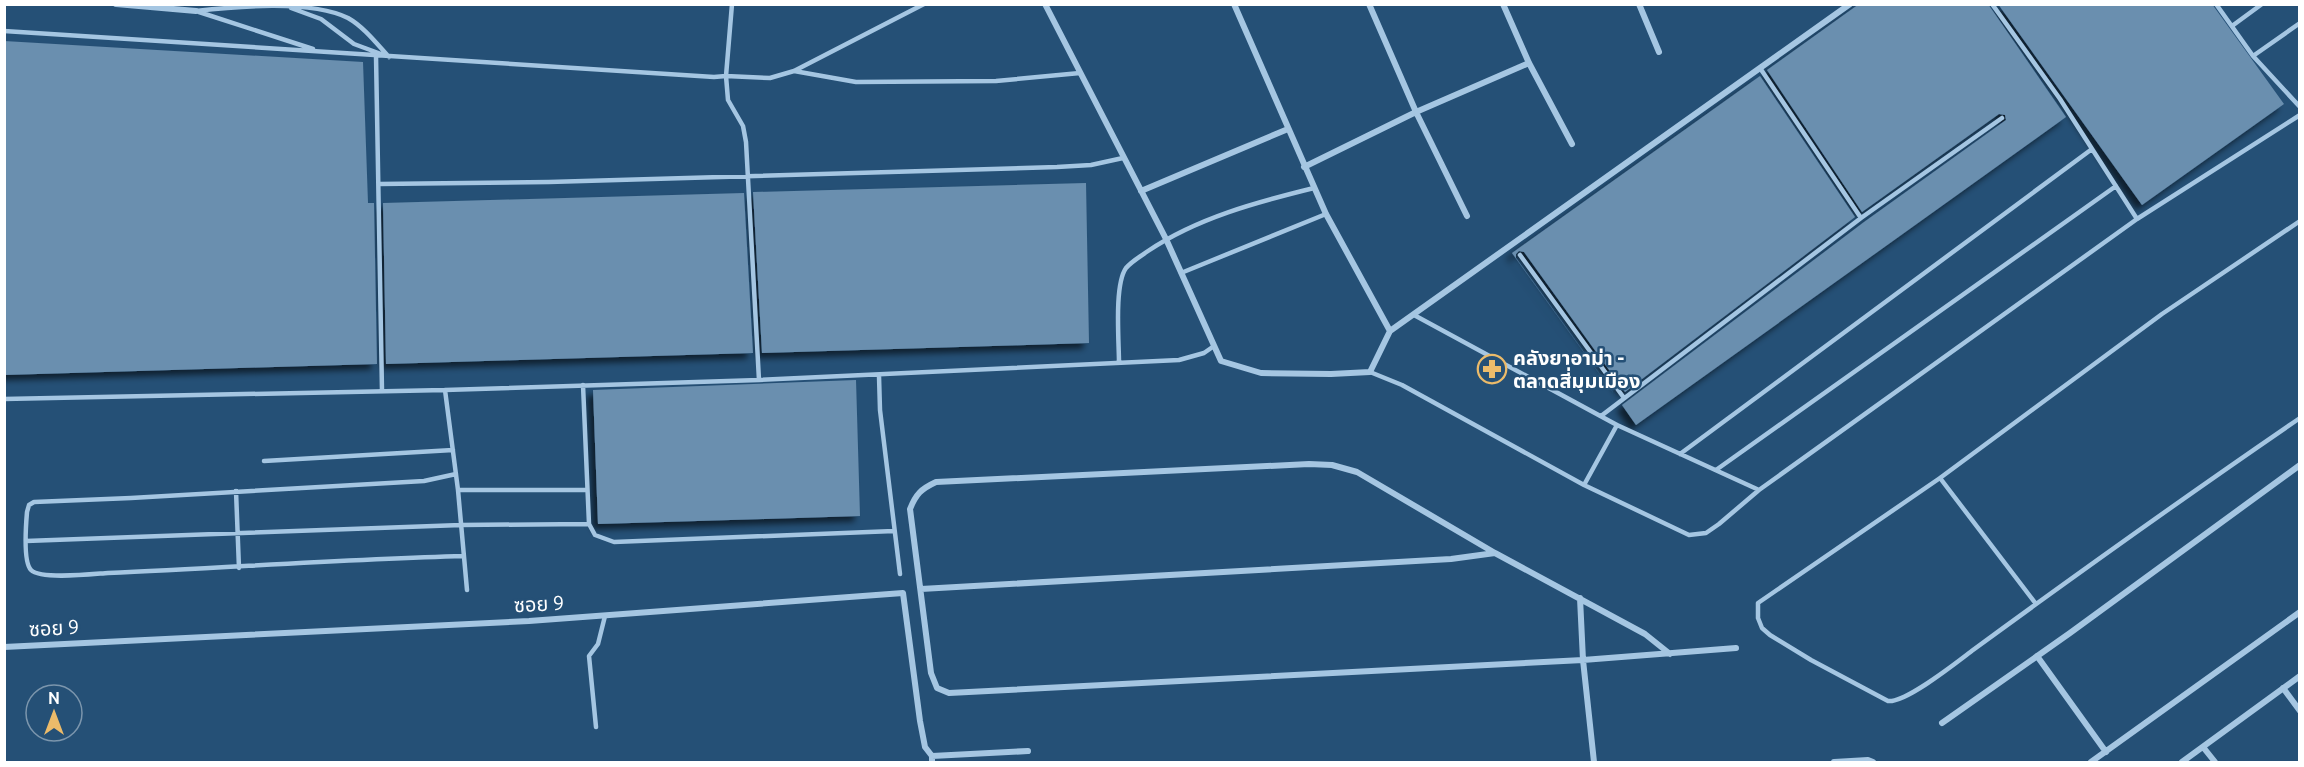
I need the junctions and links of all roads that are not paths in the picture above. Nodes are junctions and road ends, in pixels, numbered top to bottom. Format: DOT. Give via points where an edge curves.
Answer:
graph roads {
  1 [pos="116,4"];
  2 [pos="732,4"];
  3 [pos="924,4"];
  4 [pos="1046,4"];
  5 [pos="1234,4"];
  6 [pos="1369,4"];
  7 [pos="1503,4"];
  8 [pos="1639,4"];
  9 [pos="1850,4"];
  10 [pos="1992,4"];
  11 [pos="2216,4"];
  12 [pos="2262,4"];
  13 [pos="281,6"];
  14 [pos="196,11"];
  15 [pos="2300,23"];
  16 [pos="2232,26"];
  17 [pos="4,32"];
  18 [pos="1659,52"];
  19 [pos="330,53"];
  20 [pos="376,56"];
  21 [pos="2253,56"];
  22 [pos="389,57"];
  23 [pos="1529,63"];
  24 [pos="1760,68"];
  25 [pos="794,71"];
  26 [pos="1080,73"];
  27 [pos="726,76"];
  28 [pos="2300,107"];
  29 [pos="1416,112"];
  30 [pos="2300,116"];
  31 [pos="2002,118"];
  32 [pos="1288,129"];
  33 [pos="1572,144"];
  34 [pos="2092,149"];
  35 [pos="1123,158"];
  36 [pos="1304,167"];
  37 [pos="749,176"];
  38 [pos="379,183"];
  39 [pos="2116,186"];
  40 [pos="1314,188"];
  41 [pos="1141,191"];
  42 [pos="1326,214"];
  43 [pos="1467,216"];
  44 [pos="1861,218"];
  45 [pos="2137,219"];
  46 [pos="2300,221"];
  47 [pos="1166,239"];
  48 [pos="1520,255"];
  49 [pos="1181,273"];
  50 [pos="1414,315"];
  51 [pos="1390,330"];
  52 [pos="1214,346"];
  53 [pos="1119,363"];
  54 [pos="1370,372"];
  55 [pos="879,376"];
  56 [pos="759,380"];
  57 [pos="583,385"];
  58 [pos="445,390"];
  59 [pos="382,391"];
  60 [pos="1624,398"];
  61 [pos="4,399"];
  62 [pos="1601,416"];
  63 [pos="2300,418"];
  64 [pos="1617,425"];
  65 [pos="453,450"];
  66 [pos="1680,454"];
  67 [pos="264,461"];
  68 [pos="2300,465"];
  69 [pos="1716,470"];
  70 [pos="456,474"];
  71 [pos="1940,477"];
  72 [pos="1584,485"];
  73 [pos="458,490"];
  74 [pos="586,490"];
  75 [pos="1759,490"];
  76 [pos="236,491"];
  77 [pos="589,524"];
  78 [pos="461,525"];
  79 [pos="894,531"];
  80 [pos="238,533"];
  81 [pos="26,542"];
  82 [pos="1495,553"];
  83 [pos="464,556"];
  84 [pos="238,568"];
  85 [pos="900,574"];
  86 [pos="921,589"];
  87 [pos="467,590"];
  88 [pos="1580,598"];
  89 [pos="2036,604"];
  90 [pos="2300,612"];
  91 [pos="605,616"];
  92 [pos="4,648"];
  93 [pos="1736,648"];
  94 [pos="1670,654"];
  95 [pos="2037,657"];
  96 [pos="1583,660"];
  97 [pos="2300,676"];
  98 [pos="2283,688"];
  99 [pos="2300,711"];
  100 [pos="1942,723"];
  101 [pos="596,727"];
  102 [pos="2203,747"];
  103 [pos="1028,751"];
  104 [pos="2106,752"];
  105 [pos="932,759"];
  106 [pos="1594,762"];
  107 [pos="1834,762"];
  108 [pos="1873,762"];
  109 [pos="2091,762"];
  110 [pos="2182,762"];
  111 [pos="2215,762"];
  1 -- 14 [label="street"];
  2 -- 27 [label="lane"];
  3 -- 25 [label="lane"];
  4 -- 26 [label="street"];
  5 -- 32 [label="street"];
  6 -- 29 [label="street"];
  7 -- 23 [label="street"];
  8 -- 18 [label="street"];
  9 -- 24 [label="street"];
  10 -- 34 [label="lane"];
  11 -- 16 [label="lane"];
  12 -- 16 [label="lane"];
  13 -- 14 [label="lane"];
  13 -- 22 [label="lane" via="321,19 360,47"];
  13 -- 22 [label="lane" via="340,15 353,22"];
  14 -- 19 [label="lane"];
  15 -- 21 [label="lane"];
  16 -- 21 [label="lane"];
  17 -- 19 [label="lane"];
  19 -- 20 [label="lane"];
  20 -- 22 [label="lane"];
  20 -- 38 [label="lane"];
  21 -- 28 [label="lane"];
  22 -- 27 [label="lane"];
  23 -- 29 [label="street"];
  23 -- 33 [label="street"];
  24 -- 44 [label="lane"];
  24 -- 50 [label="street"];
  25 -- 26 [label="lane" via="856,82 996,81"];
  25 -- 27 [label="lane" via="770,78"];
  26 -- 35 [label="street"];
  27 -- 37 [label="lane" via="728,100 744,129"];
  29 -- 36 [label="street"];
  29 -- 43 [label="street"];
  30 -- 45 [label="lane"];
  31 -- 44 [label="lane"];
  32 -- 36 [label="street"];
  32 -- 41 [label="street"];
  34 -- 39 [label="lane"];
  34 -- 66 [label="lane"];
  35 -- 37 [label="lane" via="1057,167"];
  35 -- 41 [label="street"];
  36 -- 40 [label="street"];
  37 -- 38 [label="lane"];
  37 -- 56 [label="lane"];
  38 -- 59 [label="lane"];
  39 -- 45 [label="lane"];
  39 -- 69 [label="lane"];
  40 -- 42 [label="street"];
  40 -- 47 [label="lane" via="1226,214"];
  41 -- 47 [label="street"];
  42 -- 49 [label="lane"];
  42 -- 51 [label="street"];
  44 -- 60 [label="lane"];
  45 -- 75 [label="lane"];
  46 -- 71 [label="lane" via="2162,314"];
  47 -- 49 [label="street"];
  47 -- 53 [label="lane" via="1126,268 1120,283"];
  48 -- 60 [label="lane"];
  49 -- 52 [label="street"];
  50 -- 51 [label="street"];
  50 -- 62 [label="lane"];
  51 -- 54 [label="street"];
  52 -- 53 [label="lane" via="1179,360"];
  52 -- 54 [label="street" via="1221,361 1261,373"];
  53 -- 55 [label="lane"];
  54 -- 72 [label="lane" via="1402,385"];
  55 -- 56 [label="lane"];
  55 -- 79 [label="lane"];
  56 -- 57 [label="lane"];
  57 -- 58 [label="lane"];
  57 -- 74 [label="lane"];
  58 -- 59 [label="lane"];
  58 -- 65 [label="lane"];
  59 -- 61 [label="lane"];
  60 -- 62 [label="lane"];
  62 -- 64 [label="lane"];
  63 -- 89 [label="lane"];
  64 -- 66 [label="lane"];
  64 -- 72 [label="lane"];
  65 -- 67 [label="lane"];
  65 -- 70 [label="lane"];
  66 -- 69 [label="lane"];
  68 -- 95 [label="street"];
  69 -- 75 [label="lane"];
  70 -- 73 [label="lane"];
  70 -- 76 [label="lane" via="424,481"];
  71 -- 89 [label="lane"];
  71 -- 89 [label="lane" via="1758,603 1762,628 1811,660 1893,702 1937,677"];
  72 -- 75 [label="lane" via="1689,535 1706,533"];
  73 -- 74 [label="lane"];
  73 -- 78 [label="lane"];
  74 -- 77 [label="lane"];
  76 -- 80 [label="lane"];
  76 -- 81 [label="lane" via="34,502 27,512"];
  77 -- 78 [label="lane"];
  77 -- 79 [label="lane" via="595,536 614,542"];
  78 -- 80 [label="lane"];
  78 -- 83 [label="lane"];
  79 -- 85 [label="lane"];
  80 -- 81 [label="lane"];
  80 -- 84 [label="lane"];
  81 -- 84 [label="lane" via="29,568 39,574"];
  82 -- 86 [label="street" via="1451,559"];
  82 -- 86 [label="street" via="1357,471 1332,465 936,482 921,488 910,510"];
  82 -- 88 [label="street"];
  83 -- 84 [label="lane"];
  83 -- 87 [label="lane"];
  86 -- 96 [label="street" via="931,673 937,688 949,693"];
  88 -- 94 [label="street" via="1645,634"];
  88 -- 96 [label="street"];
  90 -- 104 [label="street"];
  91 -- 92 [label="street, ซอย 9"];
  91 -- 101 [label="lane" via="598,645 589,657"];
  91 -- 105 [label="street, ซอย 9" via="903,593 920,721"];
  93 -- 94 [label="street"];
  94 -- 96 [label="street"];
  95 -- 100 [label="street"];
  95 -- 104 [label="street"];
  96 -- 106 [label="street"];
  97 -- 98 [label="street"];
  98 -- 99 [label="street"];
  98 -- 102 [label="street"];
  102 -- 110 [label="street"];
  102 -- 111 [label="street"];
  103 -- 105 [label="street"];
  104 -- 109 [label="street"];
  107 -- 108 [label="street"];
}
